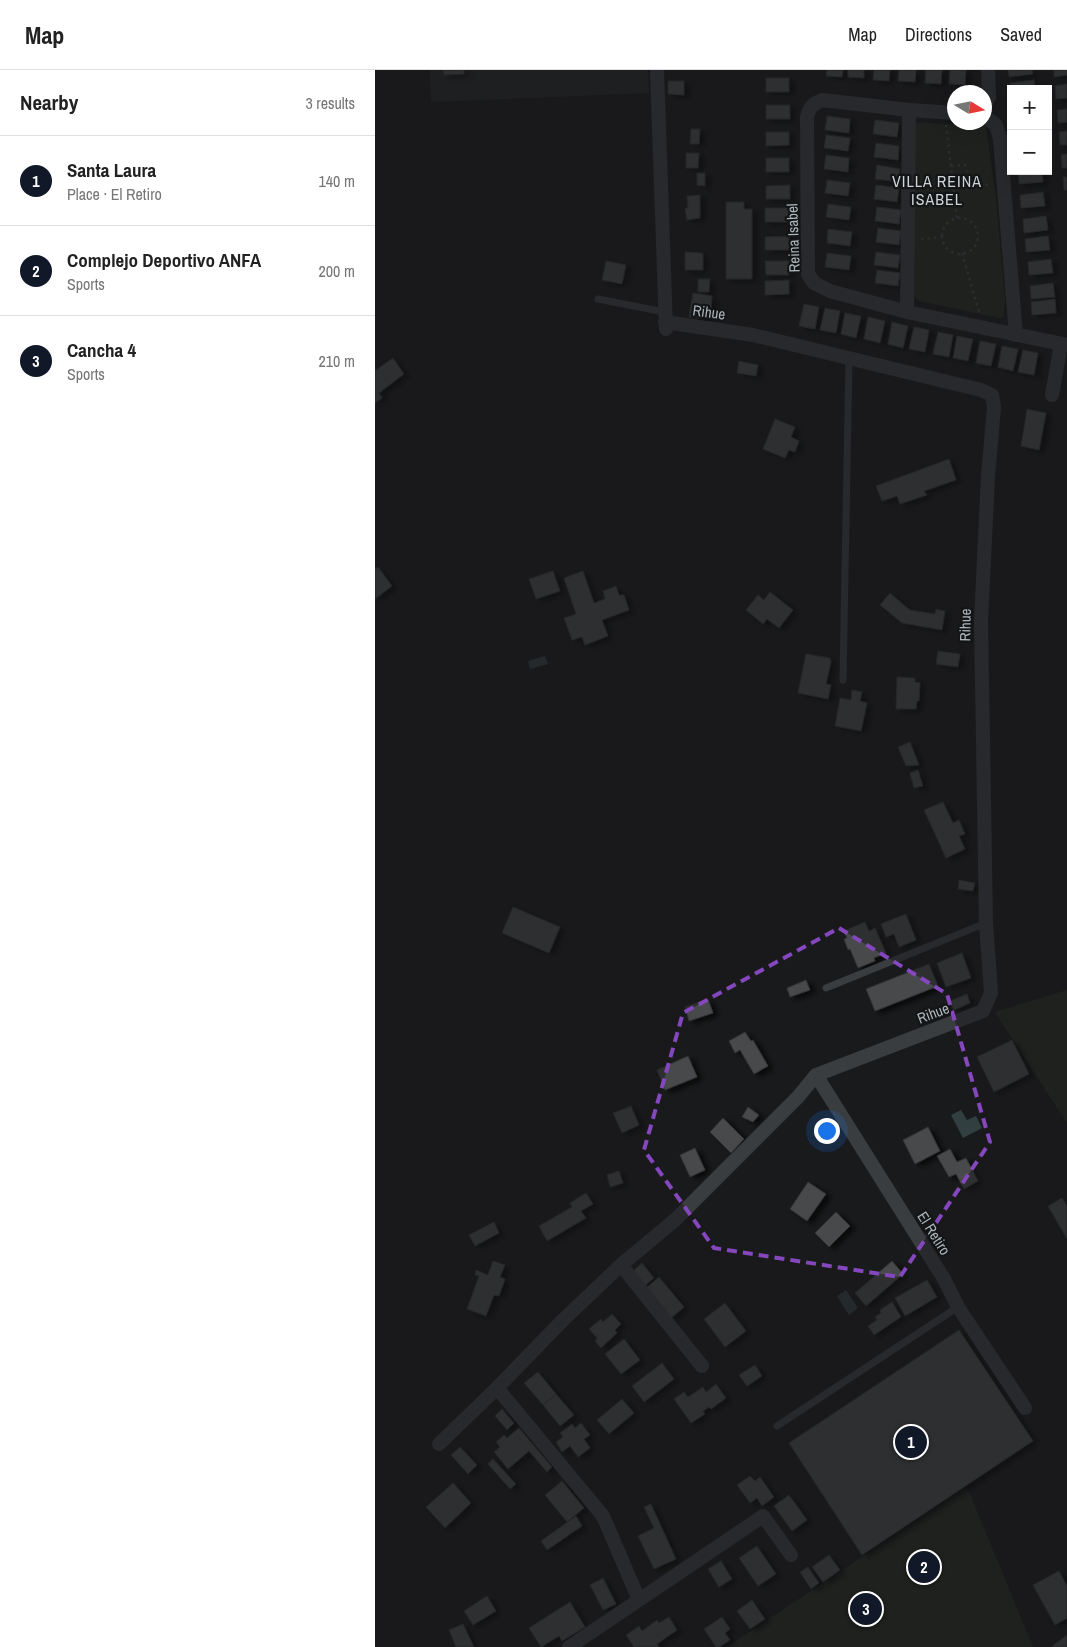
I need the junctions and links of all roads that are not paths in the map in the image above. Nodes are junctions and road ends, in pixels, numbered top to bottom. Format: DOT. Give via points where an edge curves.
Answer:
graph roads {
  1 [pos="657,70"];
  2 [pos="987,70"];
  3 [pos="988,85"];
  4 [pos="909,110"];
  5 [pos="947,114"];
  6 [pos="992,122"];
  7 [pos="598,300"];
  8 [pos="907,312"];
  9 [pos="665,321"];
  10 [pos="1016,335"];
  11 [pos="1064,344"];
  12 [pos="849,359"];
  13 [pos="1052,395"];
  14 [pos="843,680"];
  15 [pos="986,923"];
  16 [pos="826,988"];
  17 [pos="816,1075"];
  18 [pos="621,1265"];
  19 [pos="958,1307"];
  20 [pos="702,1366"];
  21 [pos="497,1388"];
  22 [pos="1025,1408"];
  23 [pos="777,1426"];
  24 [pos="439,1444"];
  25 [pos="791,1555"];
  26 [pos="639,1600"];
  27 [pos="569,1647"];
  1 -- 9 [label="street"];
  2 -- 3 [label="street"];
  4 -- 5 [label="street, Reina Isabel"];
  4 -- 8 [label="street"];
  4 -- 8 [label="street, Reina Isabel" via="822,100 810,107 807,116 807,269 811,279 831,291"];
  6 -- 10 [label="street" via="996,125 999,139"];
  7 -- 9 [label="lane"];
  8 -- 10 [label="street, Reina Isabel"];
  9 -- 12 [label="street, Rihue" via="753,335"];
  10 -- 11 [label="street, Reina Isabel"];
  11 -- 13 [label="street"];
  12 -- 14 [label="lane"];
  12 -- 15 [label="street, Rihue" via="992,395 994,407 981,621"];
  15 -- 16 [label="lane"];
  15 -- 17 [label="street, Rihue" via="991,993 983,1011"];
  17 -- 18 [label="street" via="675,1220"];
  17 -- 19 [label="street, El Retiro" via="944,1279"];
  18 -- 20 [label="street"];
  18 -- 21 [label="street"];
  19 -- 22 [label="street, El Retiro"];
  19 -- 23 [label="lane"];
  21 -- 24 [label="street"];
  21 -- 26 [label="street" via="603,1516"];
  25 -- 26 [label="street" via="763,1516"];
  26 -- 27 [label="street"];
}
